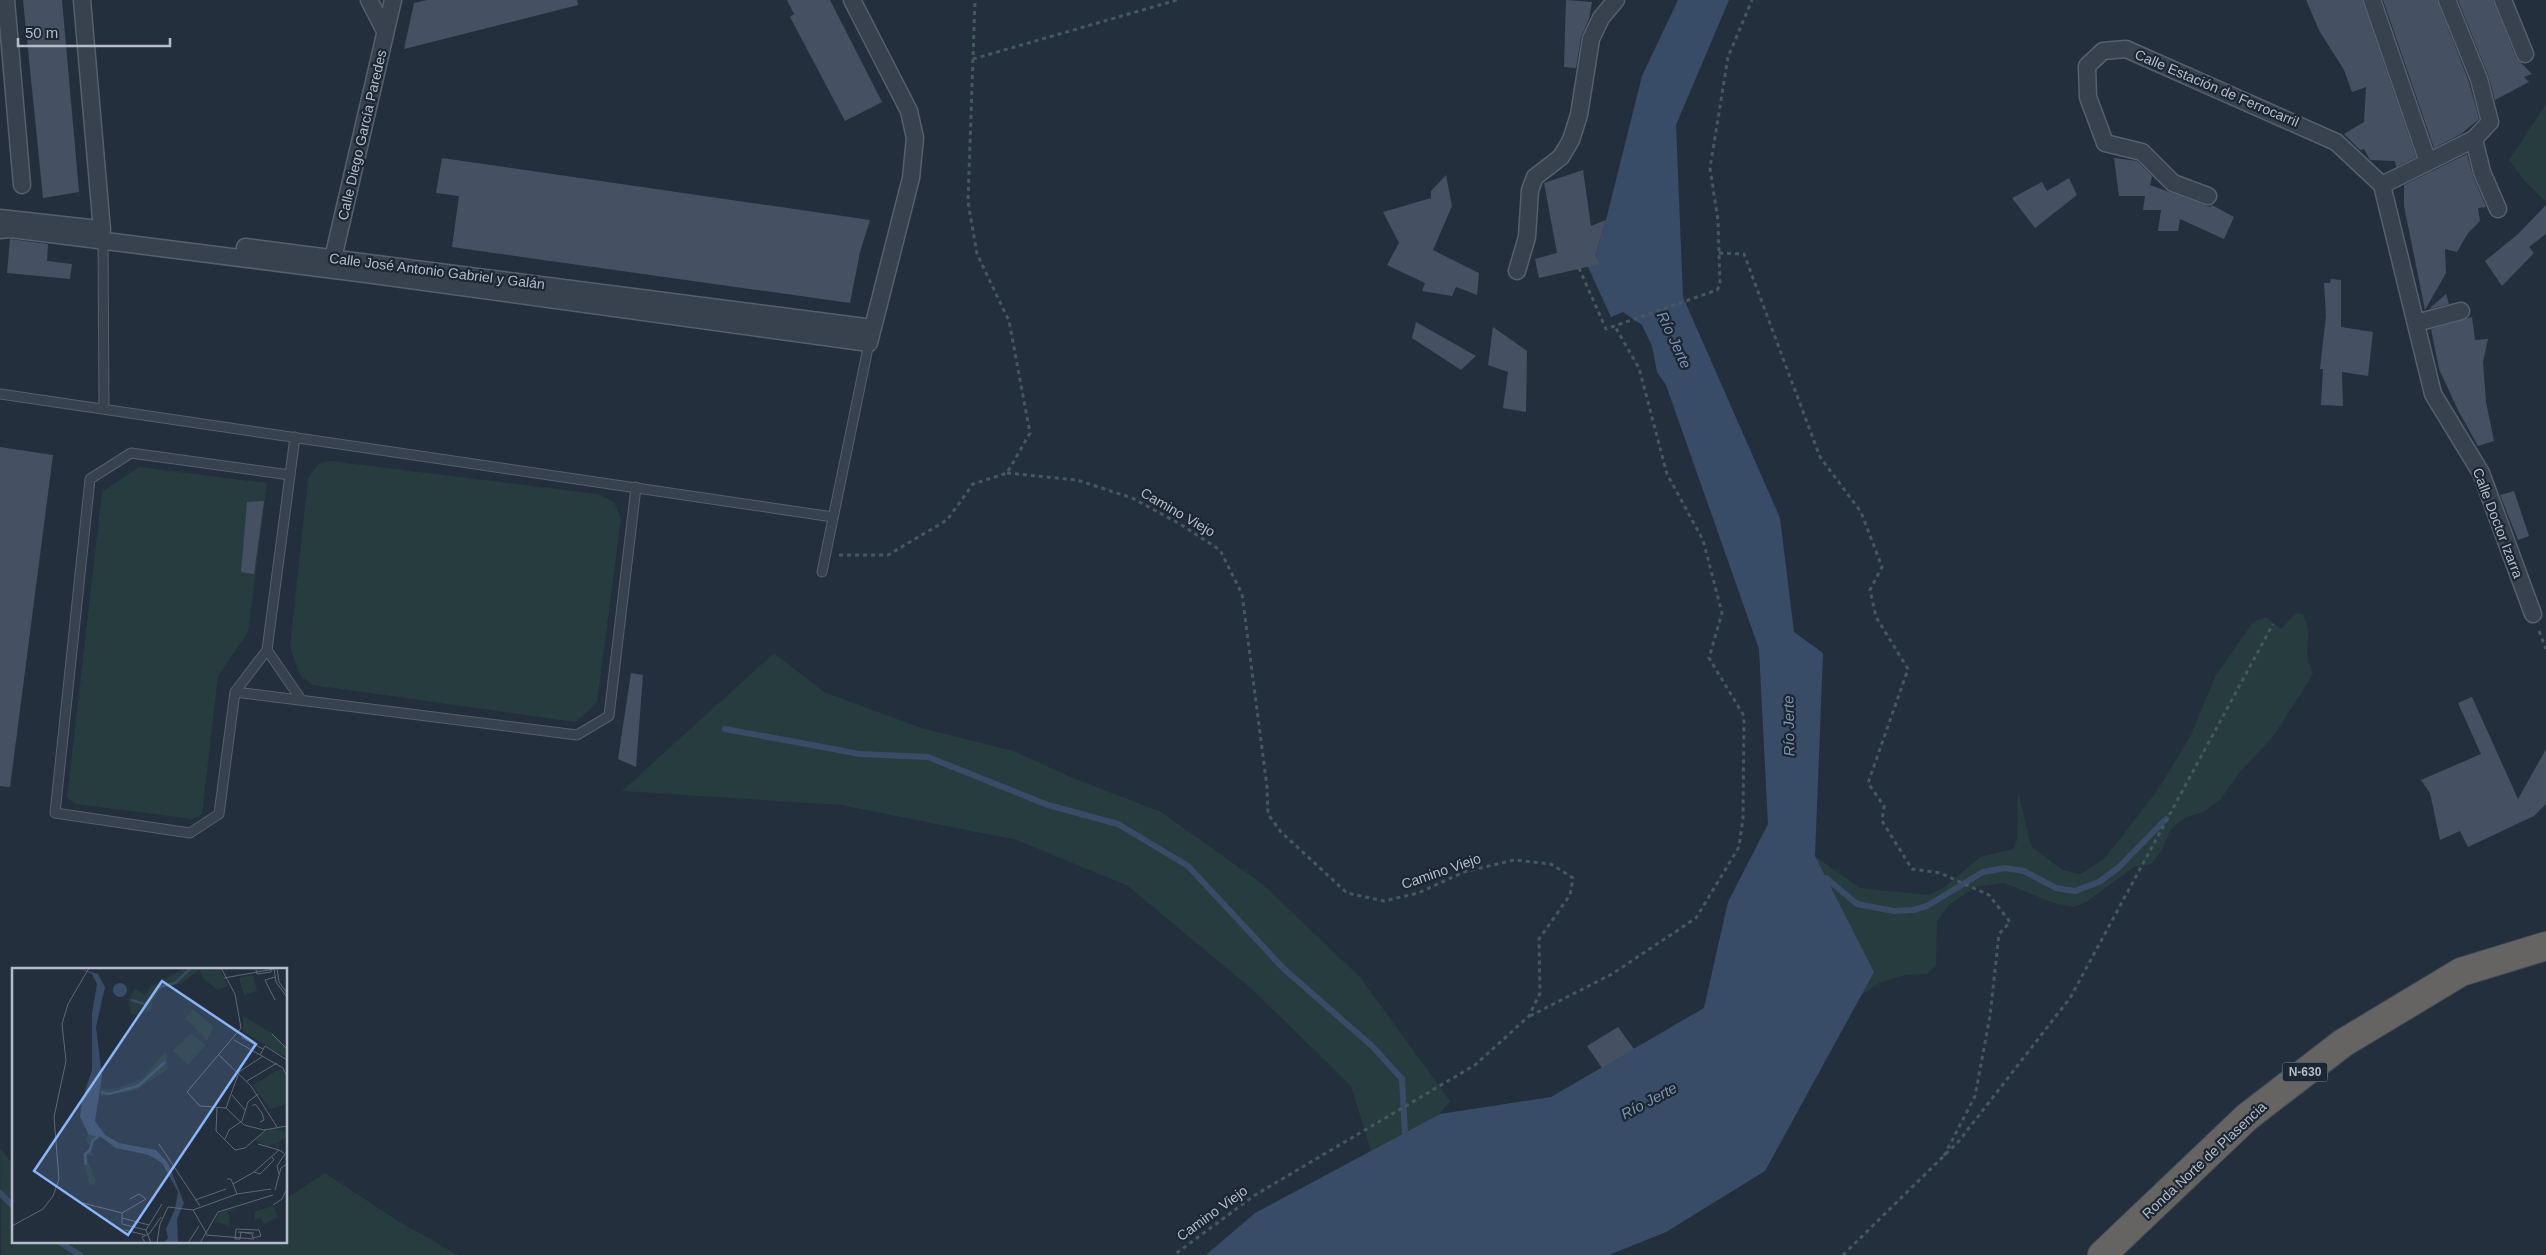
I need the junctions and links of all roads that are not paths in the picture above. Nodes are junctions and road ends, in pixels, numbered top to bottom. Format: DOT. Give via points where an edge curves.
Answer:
graph roads {
  1 [pos="6,0"];
  2 [pos="82,0"];
  3 [pos="369,0"];
  4 [pos="393,0"];
  5 [pos="852,0"];
  6 [pos="1616,0"];
  7 [pos="2372,0"];
  8 [pos="2447,0"];
  9 [pos="2503,0"];
  10 [pos="385,30"];
  11 [pos="2525,54"];
  12 [pos="2474,139"];
  13 [pos="2428,162"];
  14 [pos="22,185"];
  15 [pos="2382,185"];
  16 [pos="2208,196"];
  17 [pos="2498,209"];
  18 [pos="0,218"];
  19 [pos="0,230"];
  20 [pos="103,236"];
  21 [pos="332,263"];
  22 [pos="1517,272"];
  23 [pos="2461,311"];
  24 [pos="2416,323"];
  25 [pos="871,335"];
  26 [pos="0,394"];
  27 [pos="104,409"];
  28 [pos="295,437"];
  29 [pos="290,475"];
  30 [pos="636,487"];
  31 [pos="834,517"];
  32 [pos="822,572"];
  33 [pos="2533,614"];
  34 [pos="267,650"];
  35 [pos="235,692"];
  36 [pos="300,698"];
  37 [pos="2546,946"];
  38 [pos="2102,1255"];
  1 -- 14 [label="street"];
  2 -- 20 [label="street"];
  3 -- 10 [label="street"];
  4 -- 10 [label="street, Calle Diego García Paredes"];
  5 -- 25 [label="street" via="908,111 915,138 911,178"];
  6 -- 22 [label="street" via="1601,18 1591,39 1579,115 1571,140 1561,157 1535,177 1530,190 1527,237"];
  7 -- 13 [label="street"];
  8 -- 12 [label="street" via="2479,78 2490,122"];
  9 -- 11 [label="street"];
  10 -- 21 [label="street, Calle Diego García Paredes"];
  12 -- 13 [label="street"];
  12 -- 17 [label="street" via="2482,172"];
  13 -- 15 [label="street"];
  15 -- 16 [label="street, Calle Estación de Ferrocarril" via="2336,142 2303,126 2126,49 2103,51 2087,66 2088,97 2105,143 2142,152 2173,182"];
  15 -- 24 [label="street, Calle Doctor Izarra"];
  18 -- 20 [label="street, Calle José Antonio Gabriel y Galán"];
  19 -- 20 [label="street, Calle José Antonio Gabriel y Galán"];
  20 -- 21 [label="street, Calle José Antonio Gabriel y Galán"];
  20 -- 27 [label="lane"];
  21 -- 25 [label="street, Calle José Antonio Gabriel y Galán"];
  23 -- 24 [label="street"];
  24 -- 33 [label="street, Calle Doctor Izarra" via="2434,394 2482,473"];
  25 -- 31 [label="lane"];
  26 -- 27 [label="lane"];
  27 -- 28 [label="lane"];
  28 -- 29 [label="lane"];
  28 -- 30 [label="lane"];
  29 -- 34 [label="lane"];
  29 -- 35 [label="lane" via="131,453 90,480 55,813 190,833 219,814"];
  30 -- 31 [label="lane"];
  30 -- 36 [label="lane" via="609,716 577,735"];
  31 -- 32 [label="lane"];
  34 -- 35 [label="lane"];
  34 -- 36 [label="lane"];
  35 -- 36 [label="lane"];
  37 -- 38 [label="highway, Ronda Norte de Plasencia / N-630" via="2462,972 2343,1043 2247,1117"];
}
